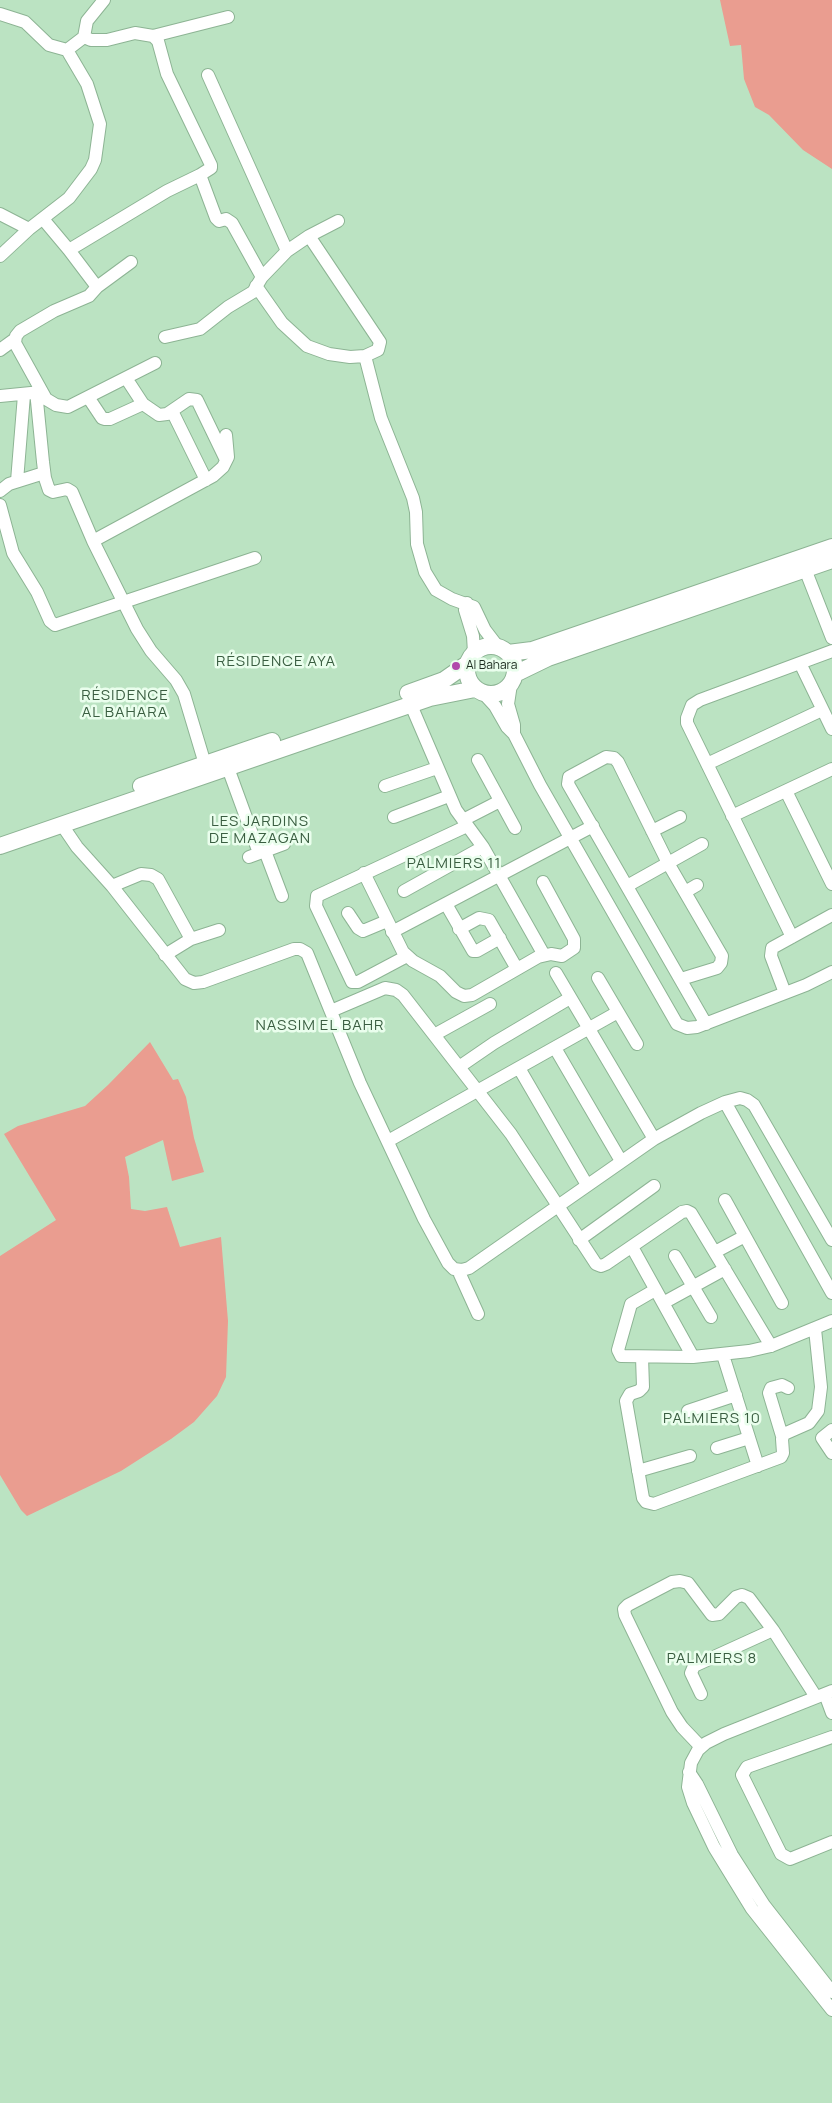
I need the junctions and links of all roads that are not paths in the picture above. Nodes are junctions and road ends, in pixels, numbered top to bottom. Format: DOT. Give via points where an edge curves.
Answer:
graph roads {
  1 [pos="104,0"];
  2 [pos="0,14"];
  3 [pos="228,17"];
  4 [pos="153,36"];
  5 [pos="84,37"];
  6 [pos="66,50"];
  7 [pos="208,75"];
  8 [pos="200,175"];
  9 [pos="0,214"];
  10 [pos="43,220"];
  11 [pos="338,222"];
  12 [pos="29,229"];
  13 [pos="309,236"];
  14 [pos="69,250"];
  15 [pos="287,251"];
  16 [pos="0,256"];
  17 [pos="131,262"];
  18 [pos="259,281"];
  19 [pos="97,287"];
  20 [pos="165,338"];
  21 [pos="15,339"];
  22 [pos="0,350"];
  23 [pos="365,356"];
  24 [pos="155,363"];
  25 [pos="126,378"];
  26 [pos="33,392"];
  27 [pos="0,396"];
  28 [pos="88,397"];
  29 [pos="143,404"];
  30 [pos="172,411"];
  31 [pos="226,435"];
  32 [pos="226,460"];
  33 [pos="44,473"];
  34 [pos="206,480"];
  35 [pos="17,481"];
  36 [pos="0,491"];
  37 [pos="0,505"];
  38 [pos="93,541"];
  39 [pos="832,547"];
  40 [pos="255,558"];
  41 [pos="832,560"];
  42 [pos="805,569"];
  43 [pos="124,602"];
  44 [pos="467,603"];
  45 [pos="832,638"];
  46 [pos="503,650"];
  47 [pos="832,651"];
  48 [pos="471,658"];
  49 [pos="800,663"];
  50 [pos="513,679"];
  51 [pos="480,692"];
  52 [pos="411,704"];
  53 [pos="822,710"];
  54 [pos="832,730"];
  55 [pos="514,734"];
  56 [pos="478,760"];
  57 [pos="205,764"];
  58 [pos="707,764"];
  59 [pos="228,768"];
  60 [pos="437,768"];
  61 [pos="832,769"];
  62 [pos="386,786"];
  63 [pos="786,790"];
  64 [pos="450,796"];
  65 [pos="500,800"];
  66 [pos="732,816"];
  67 [pos="394,817"];
  68 [pos="680,817"];
  69 [pos="465,823"];
  70 [pos="62,825"];
  71 [pos="592,826"];
  72 [pos="515,828"];
  73 [pos="652,831"];
  74 [pos="0,835"];
  75 [pos="571,839"];
  76 [pos="284,844"];
  77 [pos="702,844"];
  78 [pos="0,846"];
  79 [pos="483,847"];
  80 [pos="258,853"];
  81 [pos="668,863"];
  82 [pos="364,873"];
  83 [pos="499,876"];
  84 [pos="543,882"];
  85 [pos="832,884"];
  86 [pos="697,885"];
  87 [pos="112,886"];
  88 [pos="627,886"];
  89 [pos="404,891"];
  90 [pos="685,892"];
  91 [pos="282,896"];
  92 [pos="446,904"];
  93 [pos="348,913"];
  94 [pos="832,915"];
  95 [pos="390,926"];
  96 [pos="459,929"];
  97 [pos="219,930"];
  98 [pos="792,937"];
  99 [pos="500,938"];
  100 [pos="191,939"];
  101 [pos="165,955"];
  102 [pos="544,955"];
  103 [pos="407,956"];
  104 [pos="517,969"];
  105 [pos="832,972"];
  106 [pos="556,973"];
  107 [pos="598,978"];
  108 [pos="681,979"];
  109 [pos="785,993"];
  110 [pos="570,998"];
  111 [pos="490,1004"];
  112 [pos="331,1011"];
  113 [pos="618,1012"];
  114 [pos="706,1024"];
  115 [pos="588,1029"];
  116 [pos="434,1035"];
  117 [pos="637,1044"];
  118 [pos="555,1048"];
  119 [pos="459,1067"];
  120 [pos="519,1068"];
  121 [pos="477,1092"];
  122 [pos="725,1102"];
  123 [pos="654,1139"];
  124 [pos="388,1141"];
  125 [pos="621,1161"];
  126 [pos="587,1185"];
  127 [pos="654,1186"];
  128 [pos="725,1200"];
  129 [pos="557,1205"];
  130 [pos="745,1236"];
  131 [pos="832,1238"];
  132 [pos="579,1240"];
  133 [pos="632,1247"];
  134 [pos="715,1252"];
  135 [pos="675,1256"];
  136 [pos="725,1269"];
  137 [pos="458,1270"];
  138 [pos="693,1286"];
  139 [pos="655,1290"];
  140 [pos="832,1293"];
  141 [pos="663,1303"];
  142 [pos="782,1303"];
  143 [pos="478,1314"];
  144 [pos="711,1317"];
  145 [pos="832,1321"];
  146 [pos="815,1329"];
  147 [pos="771,1346"];
  148 [pos="723,1355"];
  149 [pos="693,1357"];
  150 [pos="642,1358"];
  151 [pos="788,1388"];
  152 [pos="736,1396"];
  153 [pos="688,1411"];
  154 [pos="832,1430"];
  155 [pos="782,1436"];
  156 [pos="749,1438"];
  157 [pos="717,1448"];
  158 [pos="832,1453"];
  159 [pos="690,1456"];
  160 [pos="758,1466"];
  161 [pos="638,1471"];
  162 [pos="773,1630"];
  163 [pos="701,1694"];
  164 [pos="824,1694"];
  165 [pos="832,1713"];
  166 [pos="832,1737"];
  167 [pos="701,1747"];
  168 [pos="689,1772"];
  169 [pos="832,1842"];
  170 [pos="832,1992"];
  171 [pos="832,2010"];
  1 -- 5 [label="street" via="87,21"];
  2 -- 6 [label="street" via="25,22 49,45"];
  3 -- 4 [label="street"];
  4 -- 5 [label="street" via="127,33 99,40"];
  4 -- 8 [label="street" via="160,46 167,74 211,165"];
  5 -- 6 [label="street"];
  6 -- 10 [label="street" via="87,84 100,124 91,169 69,198"];
  7 -- 15 [label="street"];
  8 -- 14 [label="street" via="167,190"];
  8 -- 18 [label="street" via="218,220 232,223"];
  9 -- 12 [label="street"];
  10 -- 12 [label="street"];
  10 -- 14 [label="street"];
  11 -- 13 [label="street"];
  12 -- 16 [label="street"];
  13 -- 15 [label="street"];
  13 -- 23 [label="street" via="380,342 378,350"];
  14 -- 19 [label="street"];
  15 -- 18 [label="street"];
  17 -- 19 [label="street"];
  18 -- 20 [label="street" via="253,292 200,329"];
  18 -- 23 [label="street" via="282,323 307,346 340,356"];
  19 -- 21 [label="street" via="89,296 20,331"];
  21 -- 22 [label="street"];
  21 -- 26 [label="street"];
  23 -- 44 [label="street" via="381,418 415,505 417,544 425,572 436,590"];
  24 -- 25 [label="street"];
  25 -- 28 [label="street"];
  25 -- 29 [label="street"];
  26 -- 27 [label="street"];
  26 -- 28 [label="street" via="56,405 68,407"];
  26 -- 33 [label="street"];
  26 -- 35 [label="street"];
  28 -- 29 [label="street" via="105,419"];
  29 -- 30 [label="street" via="161,416"];
  30 -- 32 [label="street" via="189,399 199,402"];
  30 -- 34 [label="street"];
  31 -- 32 [label="street"];
  32 -- 34 [label="street" via="218,472"];
  33 -- 35 [label="street"];
  33 -- 38 [label="street" via="50,491 66,489 72,492"];
  34 -- 38 [label="street"];
  35 -- 36 [label="street"];
  37 -- 43 [label="street" via="13,554 37,592 51,623 58,624"];
  38 -- 43 [label="street"];
  39 -- 46 [label="main road" via="538,648 524,652"];
  40 -- 43 [label="street"];
  41 -- 42 [label="main road"];
  42 -- 45 [label="street"];
  42 -- 50 [label="main road" via="548,658"];
  43 -- 57 [label="street" via="147,646 184,694"];
  44 -- 46 [label="street" via="474,607 485,630"];
  44 -- 48 [label="street" via="465,610 473,636"];
  46 -- 48 [label="main road" via="485,647"];
  46 -- 50 [label="main road" via="515,665"];
  47 -- 49 [label="street"];
  48 -- 51 [label="main road" via="467,675"];
  48 -- 57 [label="main road" via="433,685"];
  49 -- 53 [label="street"];
  49 -- 58 [label="street" via="700,700 692,706 687,714 687,723"];
  50 -- 51 [label="main road" via="500,693"];
  50 -- 55 [label="street" via="508,704"];
  51 -- 52 [label="main road" via="445,694"];
  51 -- 55 [label="street" via="495,706 506,727"];
  52 -- 59 [label="main road"];
  52 -- 60 [label="street"];
  53 -- 54 [label="street"];
  53 -- 58 [label="street"];
  55 -- 75 [label="street"];
  56 -- 65 [label="street"];
  57 -- 74 [label="main road"];
  58 -- 66 [label="street"];
  59 -- 70 [label="main road"];
  59 -- 80 [label="street"];
  60 -- 62 [label="street"];
  60 -- 64 [label="street"];
  61 -- 63 [label="street"];
  63 -- 66 [label="street"];
  63 -- 85 [label="street"];
  64 -- 67 [label="street"];
  64 -- 69 [label="street"];
  65 -- 69 [label="street"];
  65 -- 72 [label="street"];
  66 -- 98 [label="street"];
  68 -- 73 [label="street"];
  69 -- 79 [label="street"];
  69 -- 82 [label="street"];
  70 -- 78 [label="main road"];
  70 -- 87 [label="street"];
  71 -- 73 [label="street" via="567,781 608,756 618,762"];
  71 -- 75 [label="street"];
  71 -- 88 [label="street"];
  73 -- 81 [label="street"];
  75 -- 83 [label="street"];
  75 -- 114 [label="street" via="674,1020 687,1028"];
  76 -- 80 [label="street"];
  77 -- 81 [label="street"];
  79 -- 83 [label="street"];
  79 -- 89 [label="street"];
  80 -- 91 [label="street"];
  81 -- 88 [label="street"];
  81 -- 90 [label="street"];
  82 -- 95 [label="street"];
  82 -- 103 [label="street" via="319,894 316,899 316,906 349,978 356,982"];
  83 -- 92 [label="street"];
  83 -- 102 [label="street"];
  84 -- 102 [label="street" via="575,941 574,948 562,956"];
  86 -- 90 [label="street"];
  87 -- 100 [label="street" via="141,874 158,879"];
  87 -- 101 [label="street"];
  88 -- 108 [label="street"];
  90 -- 108 [label="street" via="722,959 717,968"];
  92 -- 95 [label="street"];
  92 -- 96 [label="street"];
  93 -- 95 [label="street" via="363,931"];
  94 -- 98 [label="street"];
  95 -- 103 [label="street"];
  96 -- 99 [label="street" via="479,918 486,918"];
  96 -- 99 [label="street" via="475,951"];
  97 -- 100 [label="street"];
  98 -- 109 [label="street" via="775,945 771,953"];
  99 -- 104 [label="street"];
  100 -- 101 [label="street"];
  101 -- 112 [label="street" via="182,976 198,983 294,948 300,949 309,956"];
  102 -- 104 [label="street"];
  103 -- 104 [label="street" via="440,976 464,996 472,995"];
  105 -- 109 [label="street"];
  106 -- 110 [label="street"];
  107 -- 113 [label="street"];
  108 -- 114 [label="street"];
  109 -- 114 [label="street"];
  110 -- 115 [label="street"];
  110 -- 119 [label="street"];
  111 -- 116 [label="street"];
  112 -- 116 [label="street" via="385,988 392,989 403,995"];
  112 -- 124 [label="street"];
  113 -- 115 [label="street"];
  113 -- 117 [label="street"];
  115 -- 118 [label="street"];
  115 -- 123 [label="street"];
  116 -- 119 [label="street"];
  118 -- 120 [label="street"];
  118 -- 125 [label="street"];
  119 -- 121 [label="street"];
  120 -- 121 [label="street"];
  120 -- 126 [label="street"];
  121 -- 124 [label="street"];
  121 -- 129 [label="street" via="510,1134"];
  122 -- 123 [label="street"];
  122 -- 131 [label="street" via="743,1098 754,1105"];
  122 -- 140 [label="street"];
  123 -- 125 [label="street"];
  124 -- 137 [label="street" via="424,1219 448,1263"];
  125 -- 126 [label="street"];
  126 -- 129 [label="street"];
  127 -- 132 [label="street"];
  128 -- 130 [label="street"];
  129 -- 132 [label="street"];
  129 -- 137 [label="street" via="469,1268"];
  130 -- 134 [label="street"];
  130 -- 142 [label="street"];
  132 -- 133 [label="street" via="599,1266"];
  133 -- 134 [label="street" via="687,1211"];
  133 -- 139 [label="street"];
  134 -- 136 [label="street"];
  135 -- 138 [label="street"];
  136 -- 138 [label="street"];
  136 -- 147 [label="street"];
  137 -- 143 [label="street"];
  138 -- 141 [label="street"];
  138 -- 144 [label="street"];
  139 -- 141 [label="street"];
  139 -- 150 [label="street" via="632,1304 618,1350 621,1356"];
  141 -- 149 [label="street"];
  145 -- 146 [label="street"];
  146 -- 147 [label="street"];
  146 -- 155 [label="street" via="820,1387 818,1411 809,1423"];
  147 -- 148 [label="street"];
  148 -- 149 [label="street"];
  148 -- 152 [label="street"];
  149 -- 150 [label="street"];
  150 -- 161 [label="street" via="643,1387 630,1394 626,1401"];
  151 -- 155 [label="street" via="782,1385 771,1388 768,1393"];
  152 -- 153 [label="street"];
  152 -- 156 [label="street"];
  154 -- 158 [label="street" via="822,1438"];
  155 -- 160 [label="street" via="781,1457"];
  156 -- 157 [label="street"];
  156 -- 160 [label="street"];
  159 -- 161 [label="street"];
  160 -- 161 [label="street" via="654,1504 643,1498"];
  162 -- 163 [label="street" via="694,1666 692,1676"];
  162 -- 164 [label="street"];
  162 -- 167 [label="street" via="746,1596 736,1596 718,1614 712,1615 688,1584 680,1581 672,1582 624,1609 672,1712"];
  164 -- 165 [label="street"];
  164 -- 167 [label="street" via="724,1734"];
  166 -- 169 [label="street" via="747,1767 742,1775 781,1854 790,1859"];
  167 -- 168 [label="street"];
  168 -- 170 [label="street" via="732,1855 764,1905"];
  168 -- 171 [label="street" via="691,1798 726,1869 773,1938"];
}
